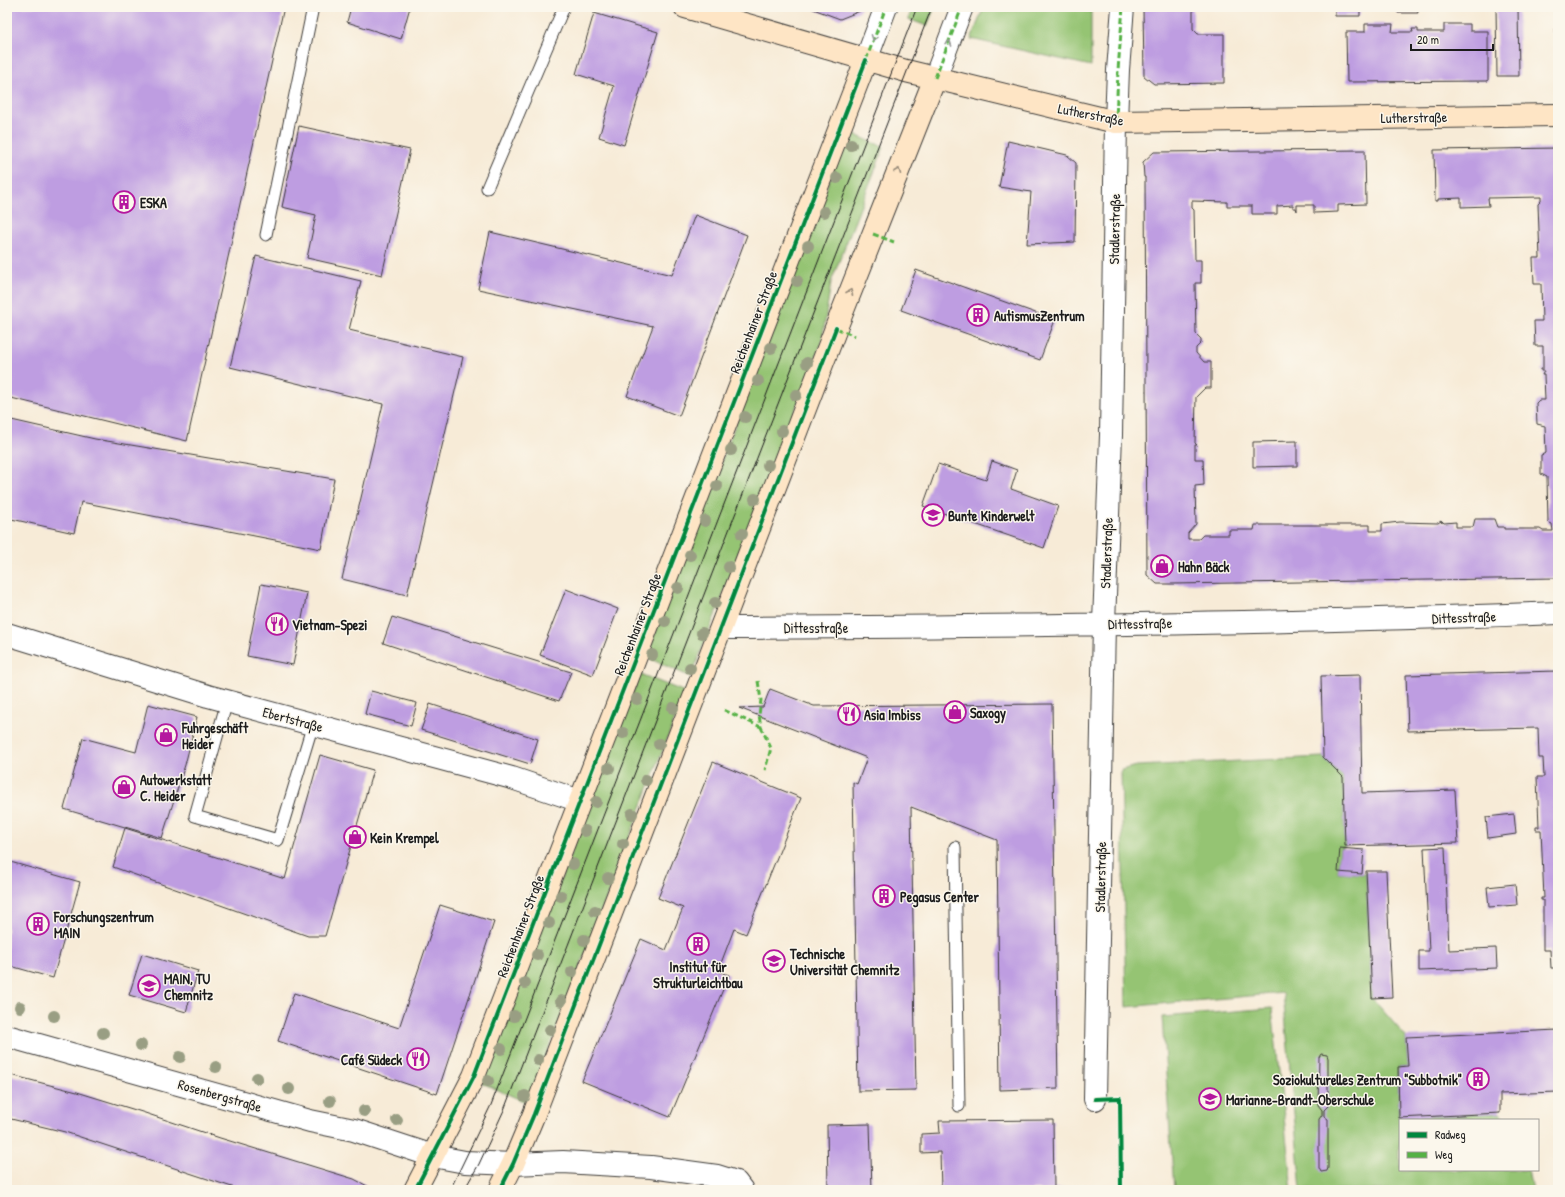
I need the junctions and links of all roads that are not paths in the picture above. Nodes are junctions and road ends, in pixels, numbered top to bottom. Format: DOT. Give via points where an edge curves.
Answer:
graph roads {
  1 [pos="313,7"];
  2 [pos="564,7"];
  3 [pos="685,7"];
  4 [pos="886,7"];
  5 [pos="962,7"];
  6 [pos="1123,7"];
  7 [pos="866,60"];
  8 [pos="935,78"];
  9 [pos="1558,115"];
  10 [pos="1116,122"];
  11 [pos="487,188"];
  12 [pos="266,235"];
  13 [pos="1558,613"];
  14 [pos="1104,623"];
  15 [pos="722,628"];
  16 [pos="7,634"];
  17 [pos="227,701"];
  18 [pos="314,724"];
  19 [pos="580,801"];
  20 [pos="955,847"];
  21 [pos="7,1036"];
  22 [pos="1095,1099"];
  23 [pos="959,1106"];
  24 [pos="433,1156"];
  25 [pos="513,1164"];
  26 [pos="415,1190"];
  27 [pos="500,1190"];
  28 [pos="742,1190"];
  1 -- 12 [label="lane"];
  2 -- 11 [label="lane"];
  3 -- 7 [label="street, Lutherstraße"];
  4 -- 7 [label="street, Reichenhainer Straße, one-way"];
  8 -- 5 [label="street, one-way"];
  6 -- 10 [label="street, Stadlerstraße"];
  7 -- 8 [label="street, Lutherstraße"];
  7 -- 19 [label="street, Reichenhainer Straße"];
  8 -- 10 [label="street, Lutherstraße"];
  15 -- 8 [label="street, one-way" via="836,328"];
  9 -- 10 [label="street, Lutherstraße"];
  10 -- 14 [label="street, Stadlerstraße" via="1111,435"];
  13 -- 14 [label="street, Dittesstraße" via="1390,620"];
  14 -- 15 [label="street, Dittesstraße"];
  14 -- 22 [label="street, Stadlerstraße"];
  15 -- 25 [label="street"];
  16 -- 17 [label="street, Ebertstraße"];
  17 -- 18 [label="street, Ebertstraße"];
  17 -- 18 [label="lane" via="195,816 278,840"];
  18 -- 19 [label="street, Ebertstraße" via="512,778"];
  19 -- 24 [label="street, Reichenhainer Straße" via="474,1076"];
  20 -- 23 [label="lane"];
  21 -- 24 [label="street, Rosenbergstraße" via="310,1121 354,1130"];
  24 -- 25 [label="street, Rosenbergstraße" via="479,1164"];
  24 -- 26 [label="street, Reichenhainer Straße"];
  25 -- 27 [label="street"];
  25 -- 28 [label="street" via="563,1162 651,1168 717,1176 736,1182"];
}
